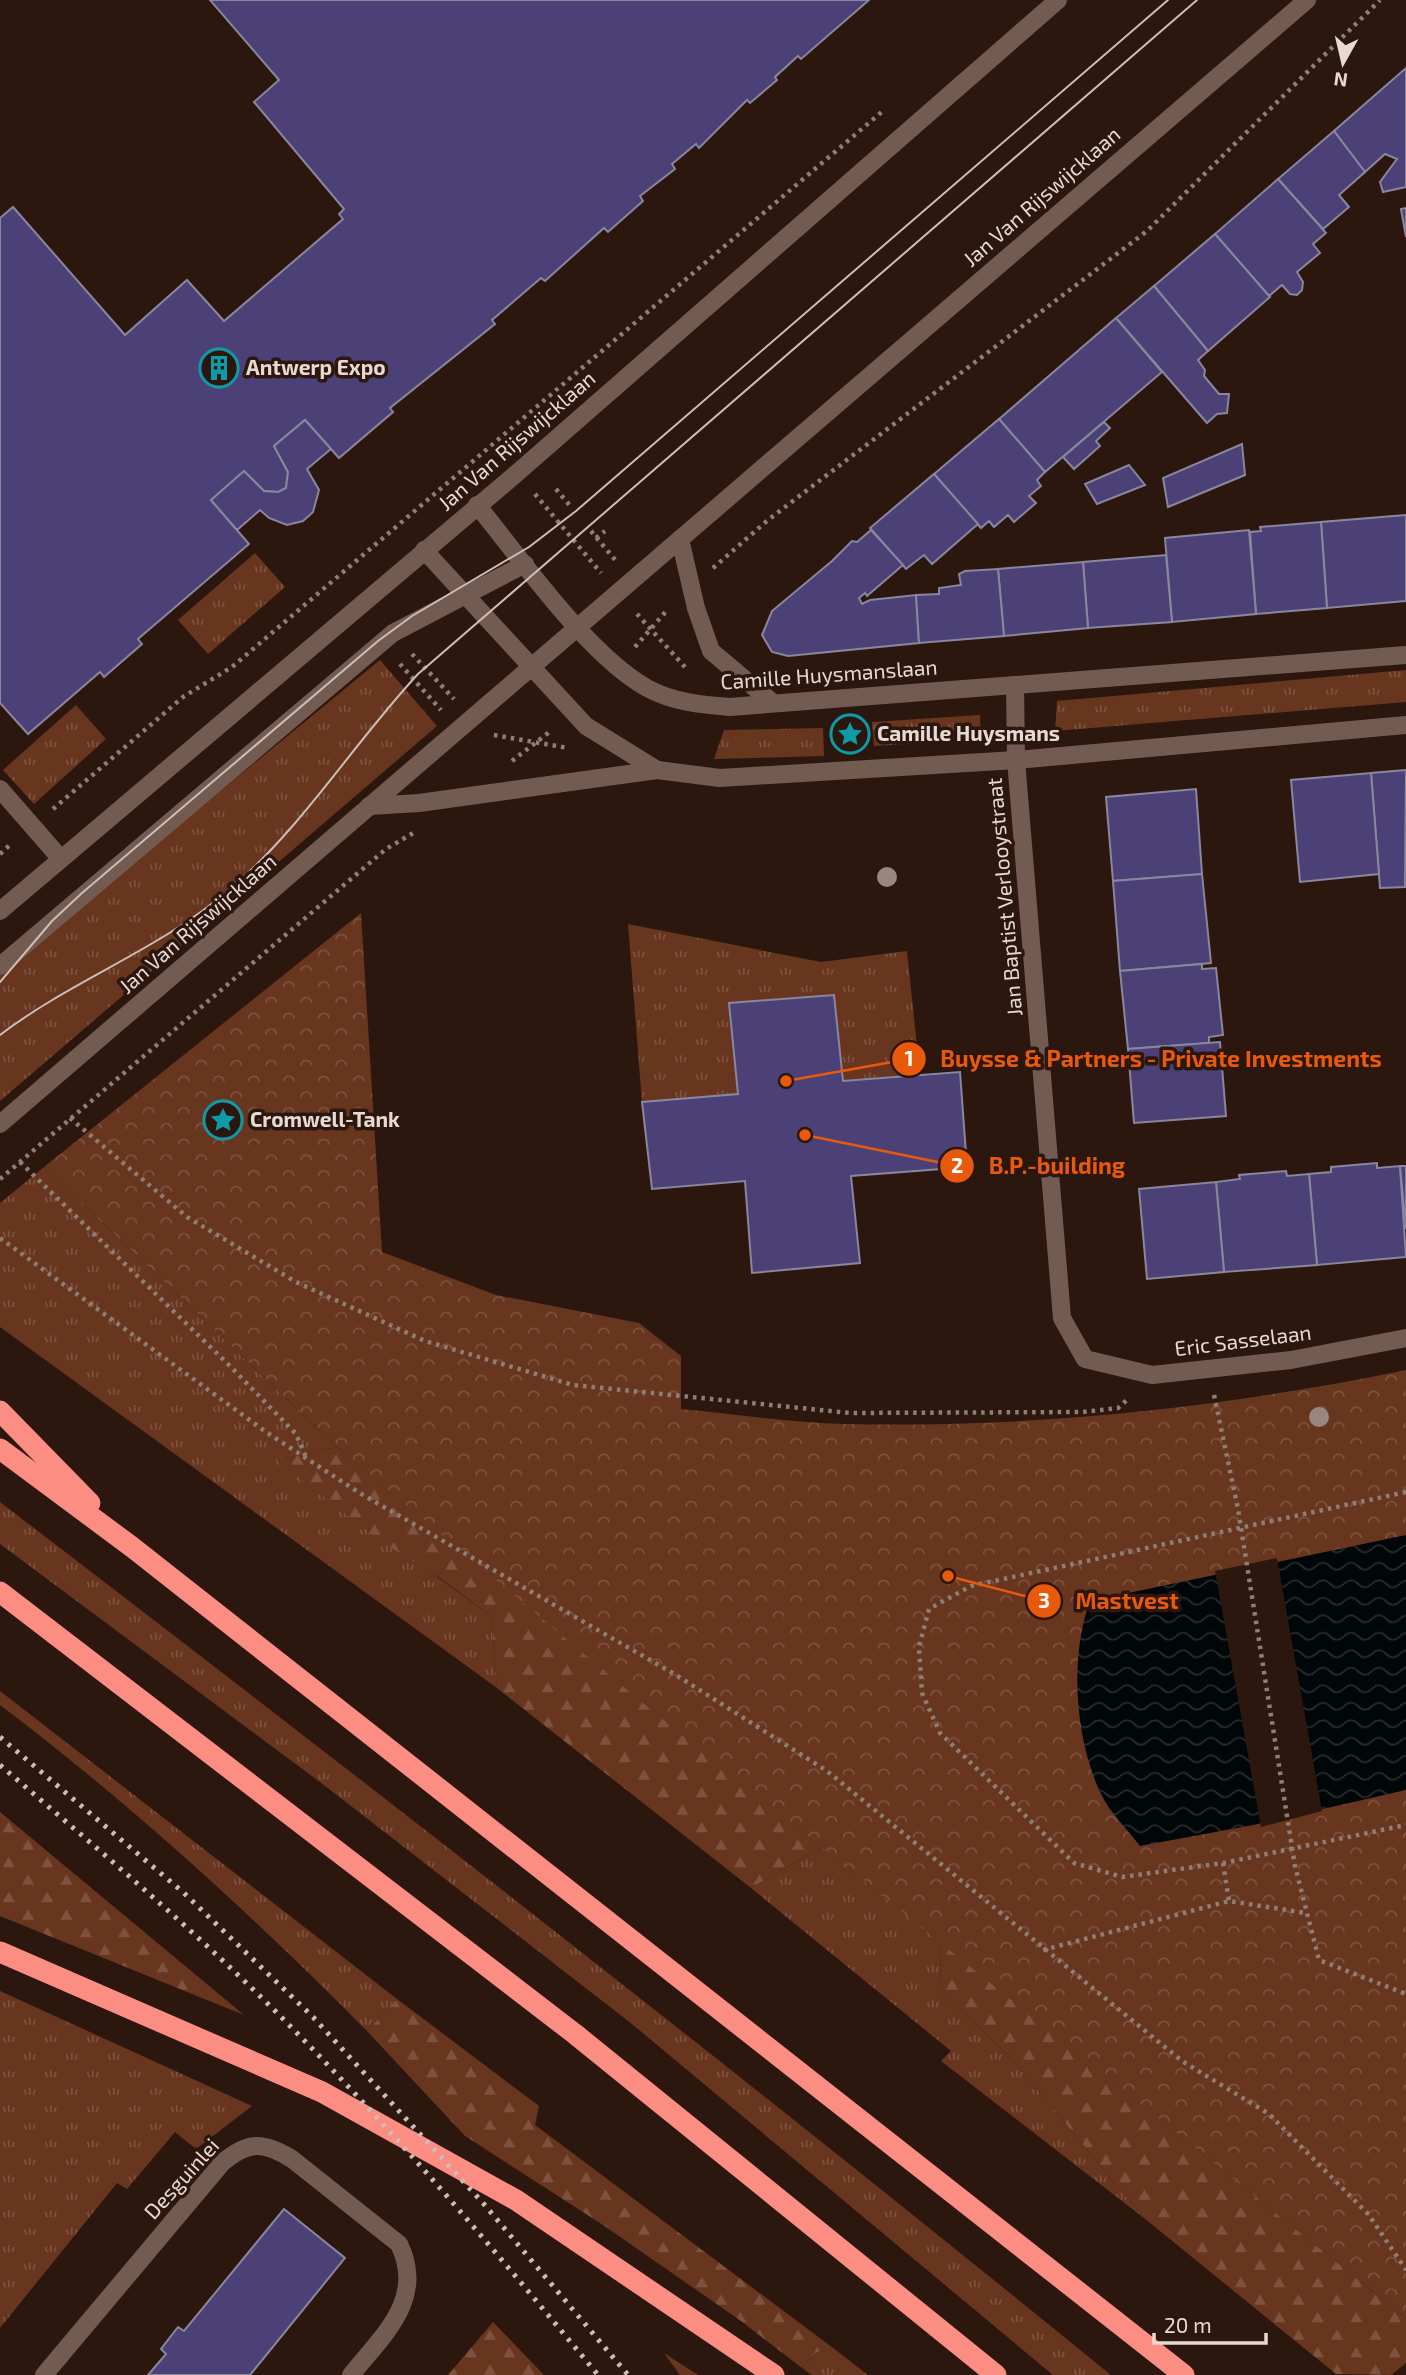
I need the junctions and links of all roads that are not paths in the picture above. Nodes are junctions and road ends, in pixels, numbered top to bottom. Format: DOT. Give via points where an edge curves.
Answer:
graph roads {
  1 [pos="1058,0"];
  2 [pos="1307,0"];
  3 [pos="477,505"];
  4 [pos="680,539"];
  5 [pos="424,550"];
  6 [pos="525,564"];
  7 [pos="465,595"];
  8 [pos="578,626"];
  9 [pos="1406,655"];
  10 [pos="530,668"];
  11 [pos="1015,685"];
  12 [pos="773,703"];
  13 [pos="1406,725"];
  14 [pos="1016,760"];
  15 [pos="657,770"];
  16 [pos="0,789"];
  17 [pos="369,806"];
  18 [pos="61,859"];
  19 [pos="0,911"];
  20 [pos="0,966"];
  21 [pos="0,1124"];
  22 [pos="1406,1338"];
  23 [pos="1085,1359"];
  24 [pos="0,1411"];
  25 [pos="0,1449"];
  26 [pos="132,1547"];
  27 [pos="0,1592"];
  28 [pos="0,1952"];
  29 [pos="44,2375"];
  30 [pos="351,2375"];
  31 [pos="774,2375"];
  32 [pos="996,2375"];
  33 [pos="1184,2375"];
  1 -- 3 [label="street, Jan Van Rijswijcklaan"];
  2 -- 4 [label="street, Jan Van Rijswijcklaan"];
  3 -- 5 [label="street, Jan Van Rijswijcklaan"];
  3 -- 6 [label="street, Camille Huysmanslaan"];
  4 -- 8 [label="street, Jan Van Rijswijcklaan"];
  4 -- 12 [label="street" via="711,651"];
  5 -- 7 [label="street"];
  5 -- 18 [label="street, Jan Van Rijswijcklaan"];
  6 -- 7 [label="street"];
  6 -- 8 [label="street, Camille Huysmanslaan"];
  7 -- 10 [label="street"];
  7 -- 20 [label="street" via="393,632"];
  8 -- 10 [label="street, Jan Van Rijswijcklaan"];
  8 -- 12 [label="street, Camille Huysmanslaan" via="617,667 650,690 691,702 730,706"];
  9 -- 11 [label="street, Camille Huysmanslaan"];
  10 -- 15 [label="street" via="607,742"];
  10 -- 17 [label="street, Jan Van Rijswijcklaan"];
  11 -- 12 [label="street, Camille Huysmanslaan"];
  11 -- 14 [label="street"];
  13 -- 14 [label="street"];
  14 -- 15 [label="street" via="720,778"];
  14 -- 23 [label="street, Jan Baptist Verlooystraat" via="1062,1318"];
  15 -- 17 [label="street"];
  16 -- 18 [label="street"];
  17 -- 21 [label="street, Jan Van Rijswijcklaan"];
  18 -- 19 [label="street, Jan Van Rijswijcklaan"];
  22 -- 23 [label="street, Eric Sasselaan" via="1291,1360 1152,1374"];
  24 -- 26 [label="highway"];
  25 -- 26 [label="highway"];
  26 -- 33 [label="highway"];
  27 -- 32 [label="highway" via="575,2034"];
  28 -- 31 [label="highway" via="322,2092 516,2200"];
  29 -- 30 [label="street, Desguinlei" via="222,2163 239,2149 256,2145 274,2147 292,2159 399,2244 408,2261 406,2300 398,2317"];
}
